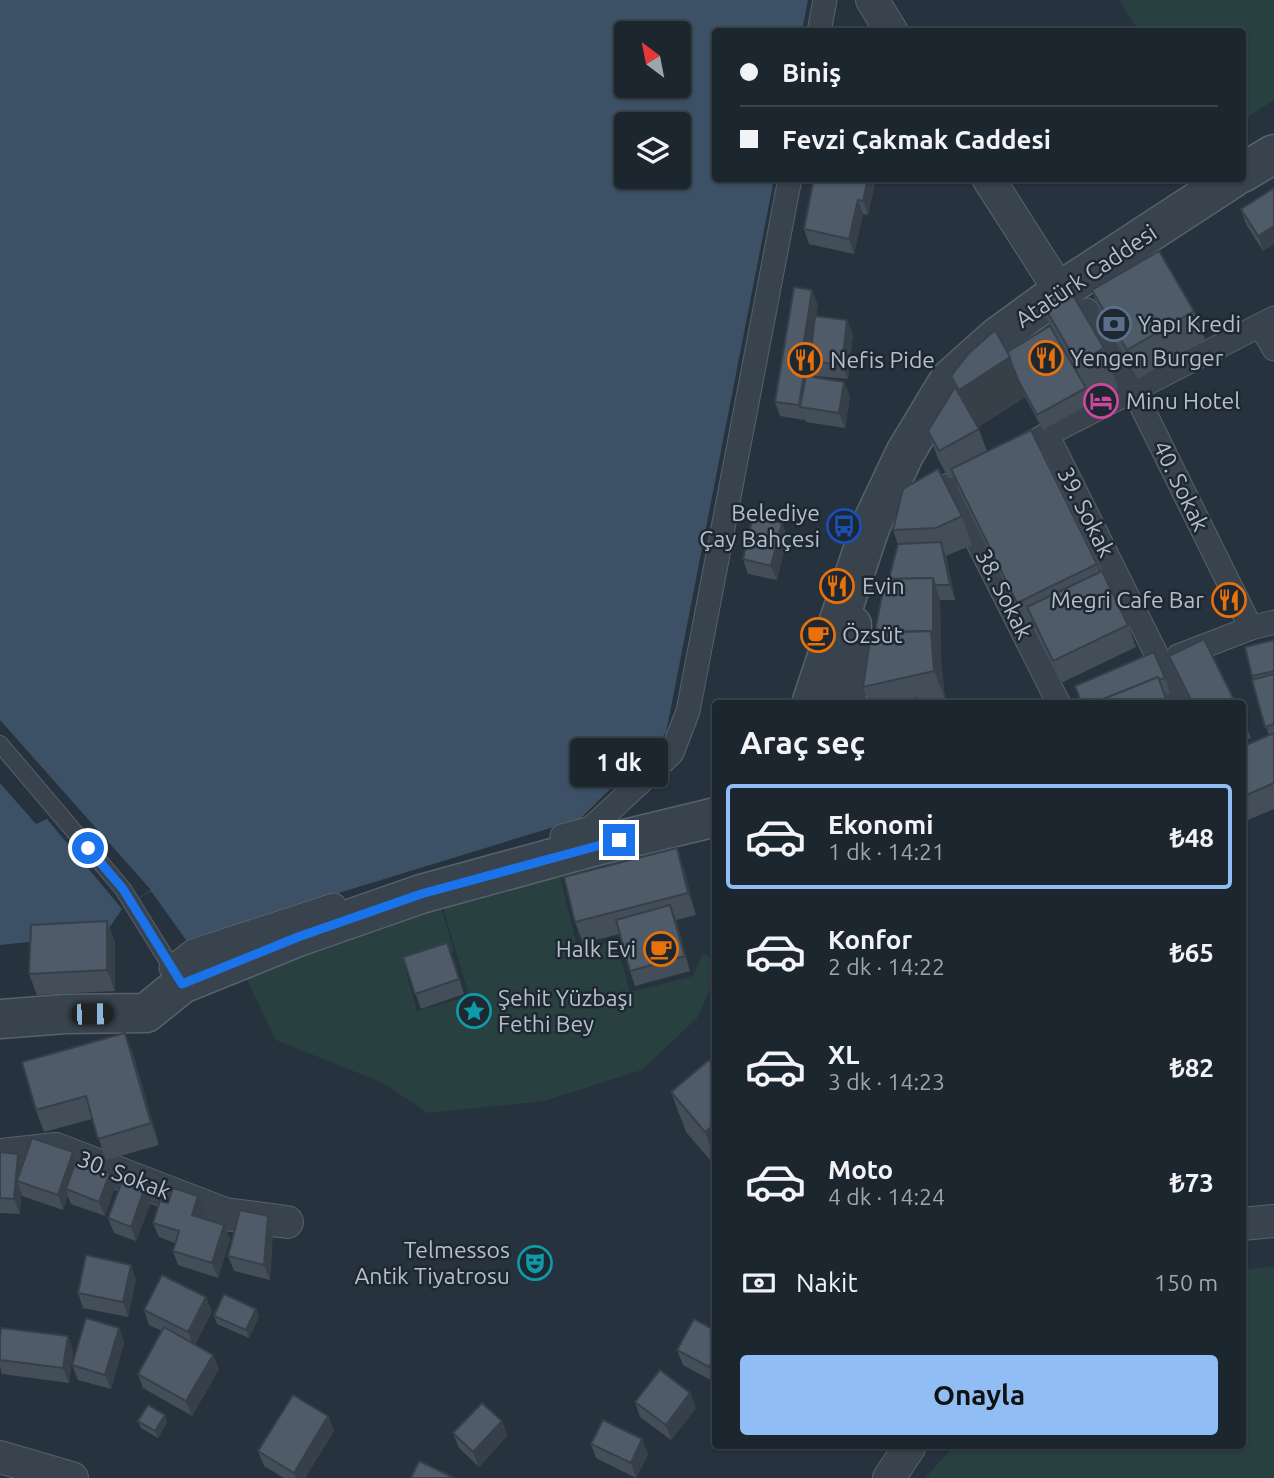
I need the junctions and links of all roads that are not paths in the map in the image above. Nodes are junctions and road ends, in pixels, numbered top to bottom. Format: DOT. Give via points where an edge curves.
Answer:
graph roads {
  1 [pos="825,0"];
  2 [pos="872,0"];
  3 [pos="820,28"];
  4 [pos="890,28"];
  5 [pos="1274,154"];
  6 [pos="1246,171"];
  7 [pos="789,182"];
  8 [pos="991,182"];
  9 [pos="1229,182"];
  10 [pos="1074,300"];
  11 [pos="1267,321"];
  12 [pos="1274,349"];
  13 [pos="1133,389"];
  14 [pos="1047,434"];
  15 [pos="949,485"];
  16 [pos="916,499"];
  17 [pos="856,571"];
  18 [pos="1274,622"];
  19 [pos="1251,628"];
  20 [pos="1162,662"];
  21 [pos="1136,672"];
  22 [pos="1083,691"];
  23 [pos="812,700"];
  24 [pos="846,700"];
  25 [pos="1054,700"];
  26 [pos="1062,700"];
  27 [pos="1179,700"];
  28 [pos="0,744"];
  29 [pos="712,819"];
  30 [pos="177,976"];
  31 [pos="0,1020"];
  32 [pos="0,1155"];
  33 [pos="1274,1221"];
  34 [pos="287,1222"];
  35 [pos="1246,1224"];
  36 [pos="908,1449"];
  37 [pos="0,1457"];
  38 [pos="72,1478"];
  39 [pos="889,1478"];
  1 -- 3 [label="street"];
  2 -- 4 [label="street"];
  5 -- 6 [label="street"];
  7 -- 30 [label="street" via="688,711 673,753 592,828 193,951"];
  8 -- 10 [label="street"];
  9 -- 10 [label="street, Atatürk Caddesi"];
  10 -- 13 [label="street, 40. Sokak"];
  10 -- 17 [label="street, Atatürk Caddesi" via="997,337 949,380 905,453 871,525"];
  11 -- 12 [label="street"];
  11 -- 13 [label="street"];
  13 -- 14 [label="street"];
  13 -- 19 [label="street, 40. Sokak"];
  14 -- 15 [label="street"];
  14 -- 20 [label="street, 39. Sokak"];
  15 -- 16 [label="street"];
  15 -- 25 [label="street, 38. Sokak"];
  17 -- 23 [label="street, Atatürk Caddesi"];
  17 -- 24 [label="street, Atatürk Caddesi"];
  18 -- 19 [label="street"];
  19 -- 20 [label="street"];
  20 -- 21 [label="street"];
  20 -- 27 [label="street, 39. Sokak"];
  22 -- 26 [label="street"];
  28 -- 30 [label="lane" via="123,889"];
  29 -- 30 [label="street" via="421,894"];
  30 -- 31 [label="street" via="146,1013"];
  32 -- 34 [label="street, 30. Sokak" via="56,1149 225,1214"];
  33 -- 35 [label="street"];
  36 -- 39 [label="street"];
  37 -- 38 [label="street"];
}
